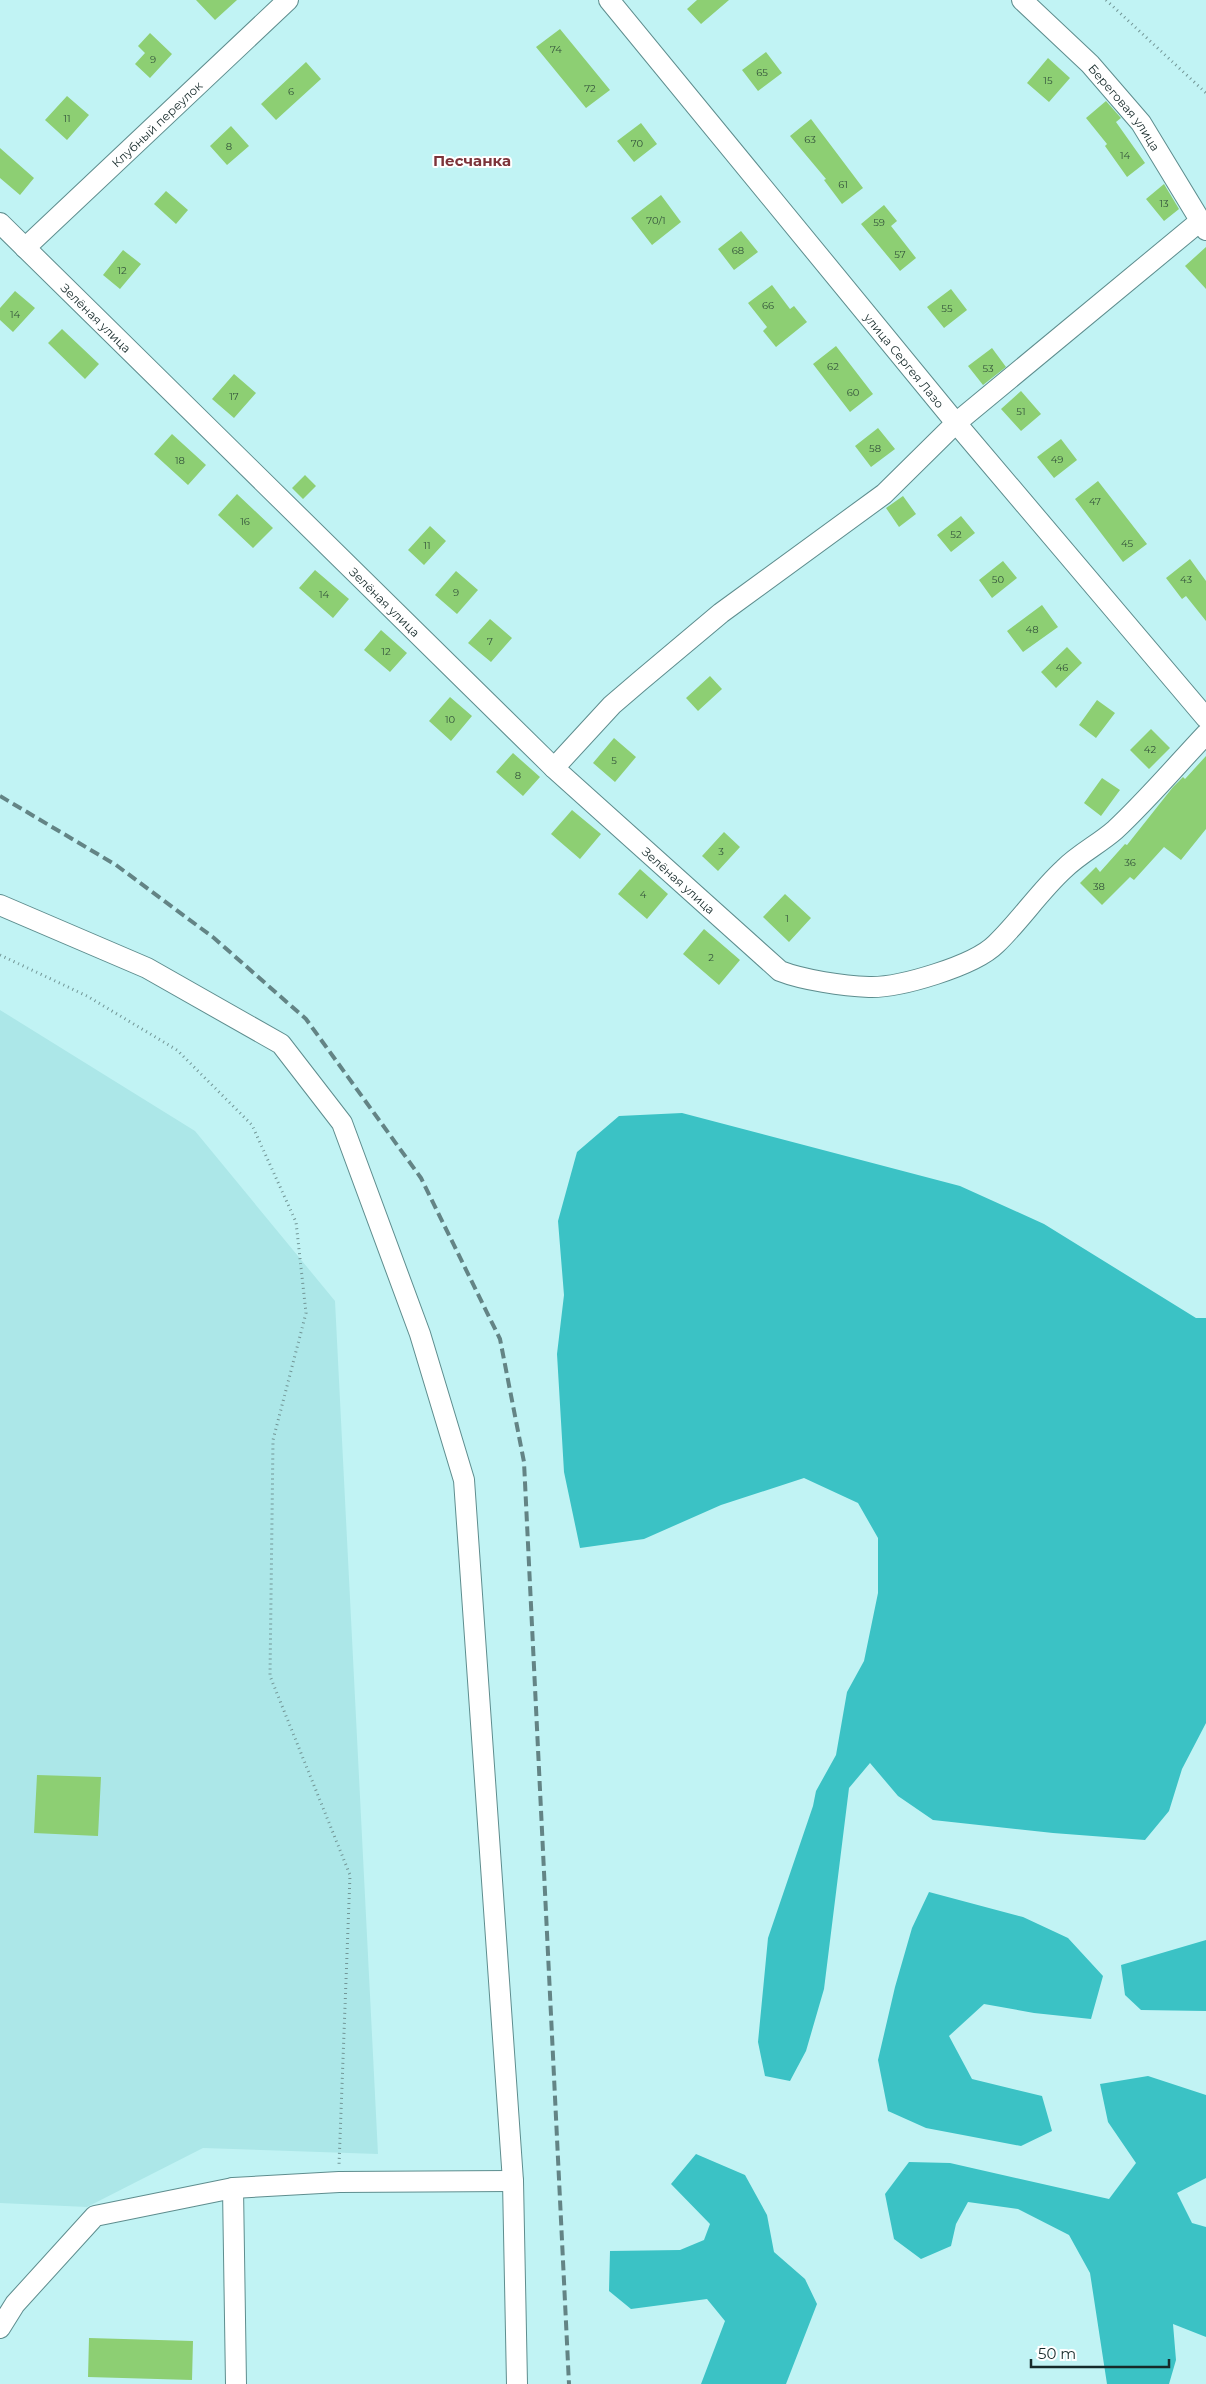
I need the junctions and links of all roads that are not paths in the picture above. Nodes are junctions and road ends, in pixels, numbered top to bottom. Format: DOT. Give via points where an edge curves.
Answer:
graph roads {
  1 [pos="288,0"];
  2 [pos="609,0"];
  3 [pos="1022,0"];
  4 [pos="0,223"];
  5 [pos="1203,226"];
  6 [pos="25,248"];
  7 [pos="956,423"];
  8 [pos="1206,718"];
  9 [pos="1206,734"];
  10 [pos="554,768"];
  11 [pos="0,905"];
  12 [pos="514,2181"];
  13 [pos="233,2188"];
  14 [pos="0,2328"];
  15 [pos="236,2384"];
  16 [pos="517,2384"];
  1 -- 6 [label="street, Клубный переулок"];
  2 -- 7 [label="street, улица Сергея Лазо"];
  3 -- 5 [label="street, Береговая улица" via="1090,64 1141,123"];
  4 -- 6 [label="street, Зелёная улица"];
  5 -- 7 [label="street"];
  6 -- 10 [label="street, Зелёная улица"];
  7 -- 8 [label="street, улица Сергея Лазо"];
  7 -- 10 [label="street" via="884,494 721,613 612,705"];
  9 -- 10 [label="street, Зелёная улица" via="1114,830 1065,867 996,944 981,956 893,985 869,987 796,977 780,971"];
  11 -- 12 [label="street" via="147,968 281,1044 342,1123 420,1334 464,1480"];
  12 -- 13 [label="street" via="339,2182"];
  12 -- 16 [label="street"];
  13 -- 14 [label="street" via="95,2216 15,2304"];
  13 -- 15 [label="street"];
}
